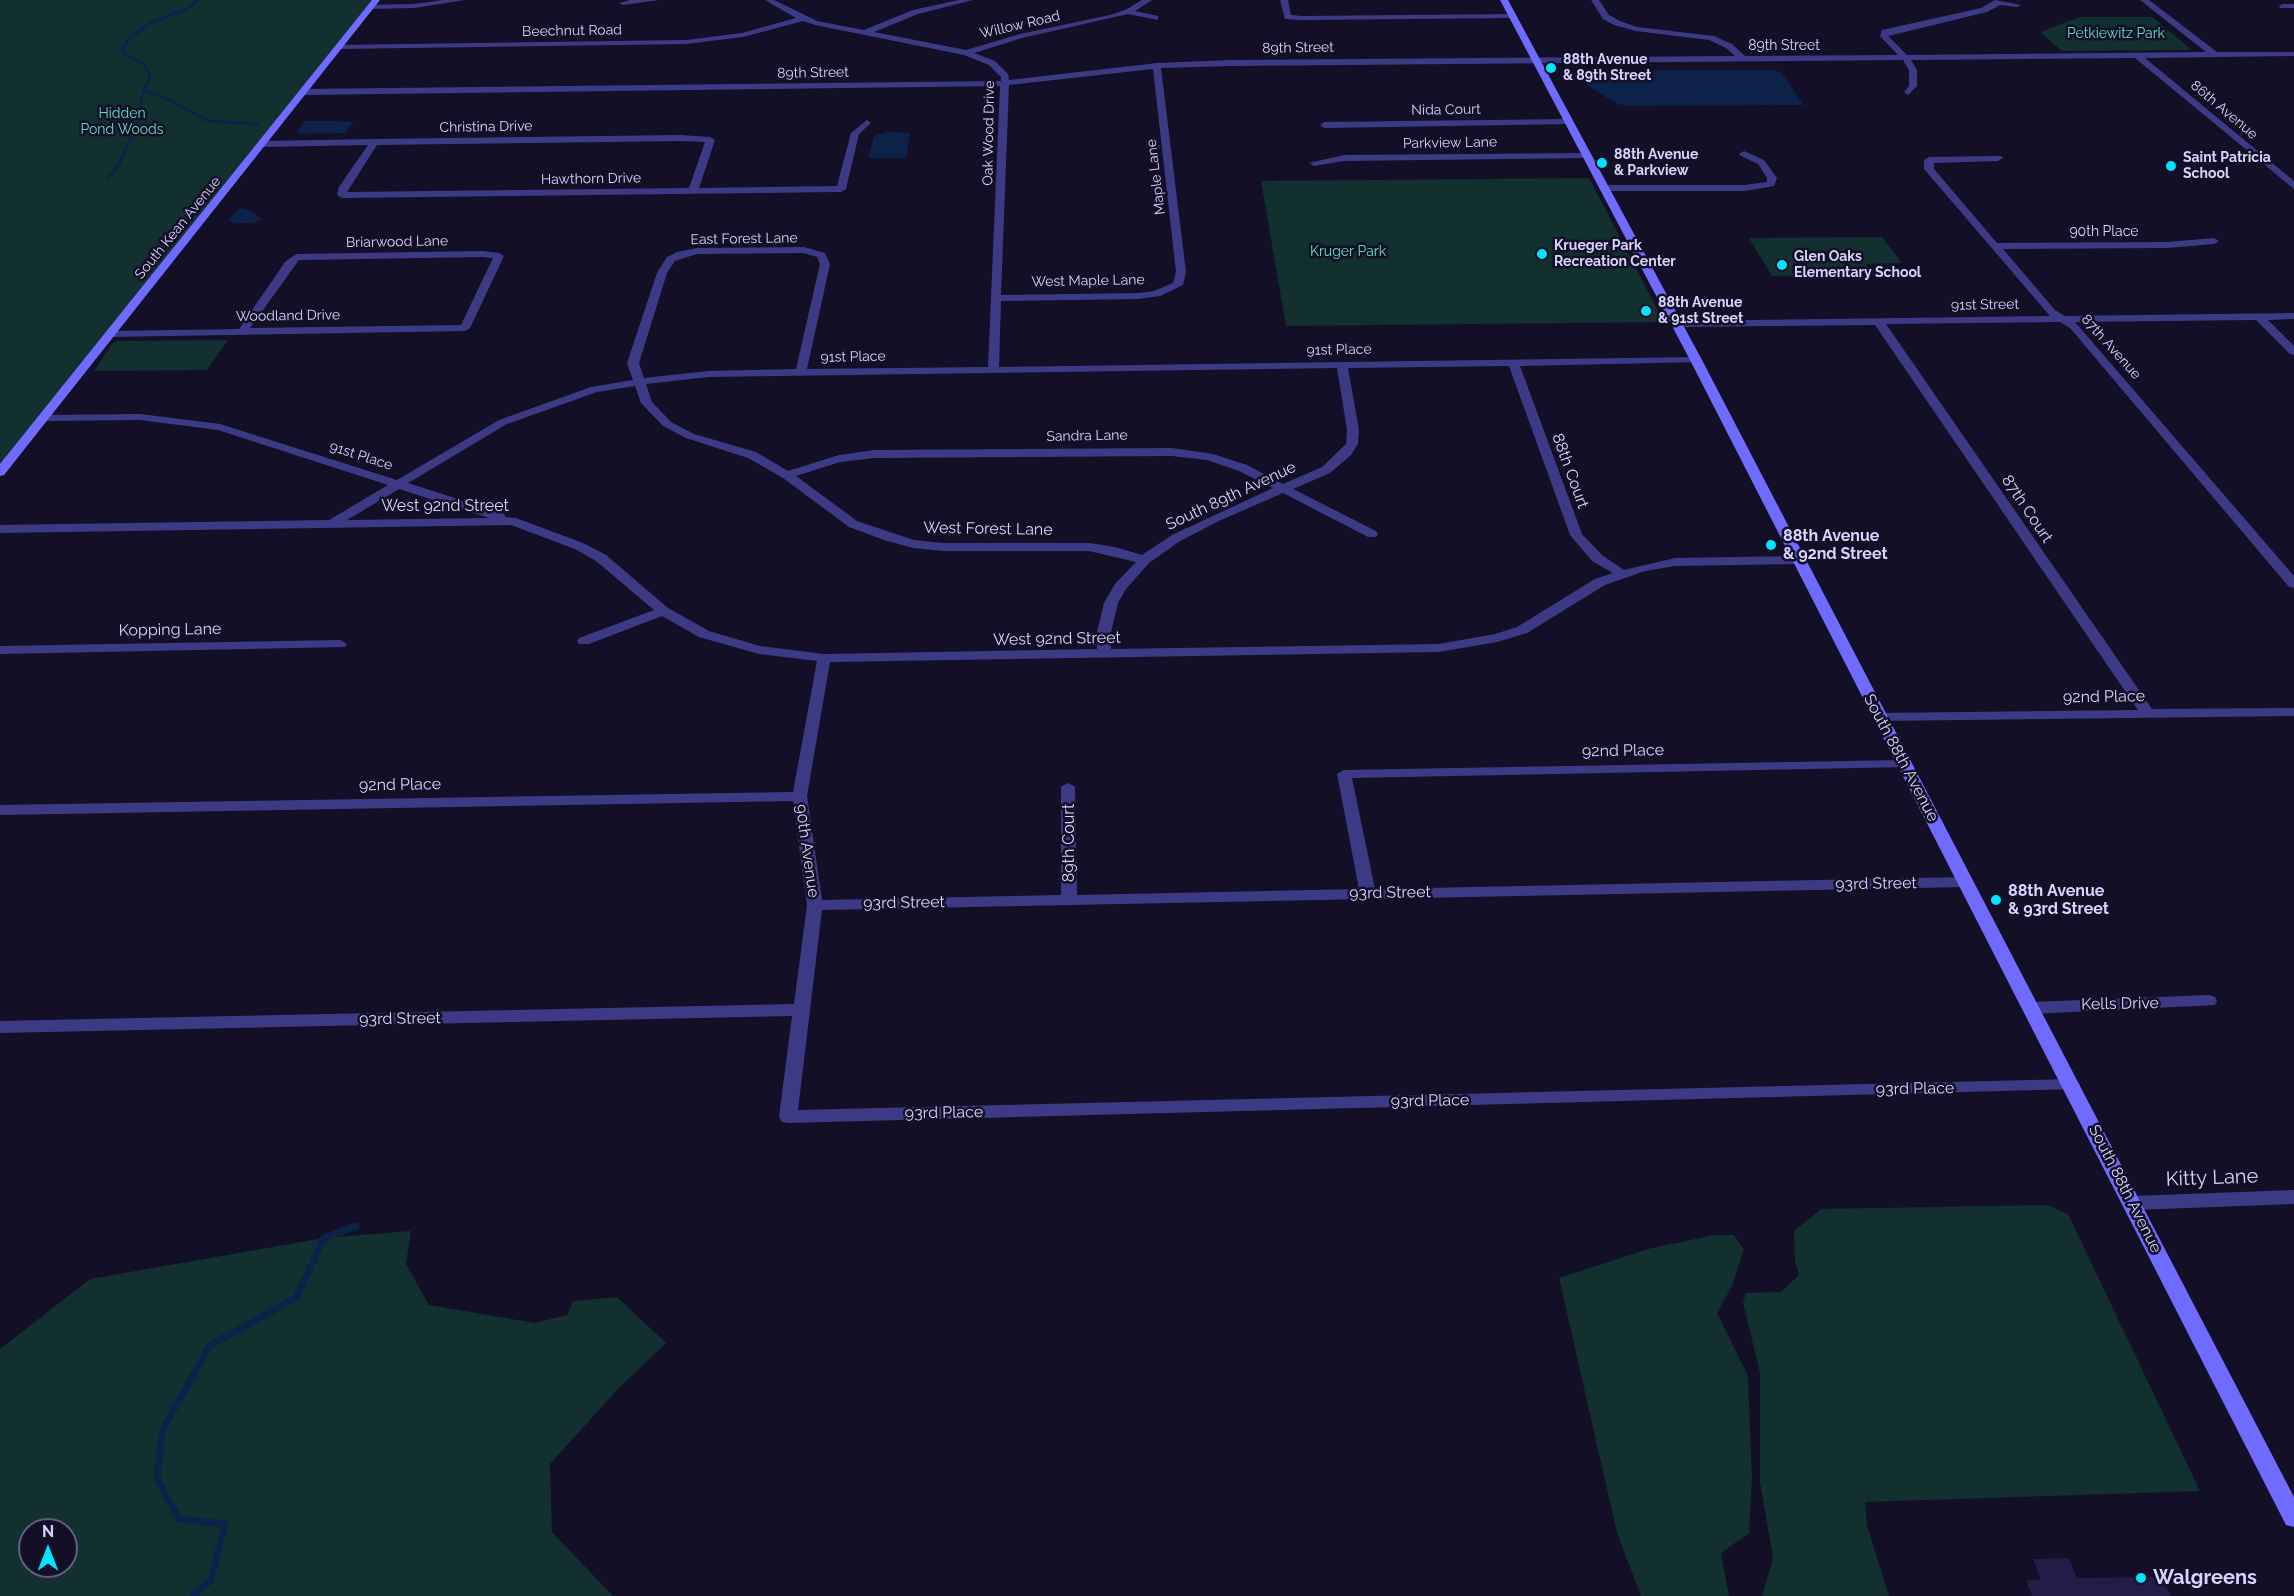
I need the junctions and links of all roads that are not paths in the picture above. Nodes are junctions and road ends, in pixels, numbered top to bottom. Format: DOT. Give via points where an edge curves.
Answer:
graph roads {
  1 [pos="461,0"];
  2 [pos="655,0"];
  3 [pos="769,0"];
  4 [pos="969,0"];
  5 [pos="1148,0"];
  6 [pos="1284,0"];
  7 [pos="1504,0"];
  8 [pos="1595,0"];
  9 [pos="2144,0"];
  10 [pos="1999,1"];
  11 [pos="623,3"];
  12 [pos="373,4"];
  13 [pos="2017,5"];
  14 [pos="2283,6"];
  15 [pos="2294,6"];
  16 [pos="1128,12"];
  17 [pos="1513,16"];
  18 [pos="803,18"];
  19 [pos="1155,18"];
  20 [pos="866,33"];
  21 [pos="338,47"];
  22 [pos="966,53"];
  23 [pos="2293,54"];
  24 [pos="2215,55"];
  25 [pos="2137,56"];
  26 [pos="1906,58"];
  27 [pos="1743,59"];
  28 [pos="1536,60"];
  29 [pos="1157,66"];
  30 [pos="1005,83"];
  31 [pos="303,92"];
  32 [pos="1908,92"];
  33 [pos="1569,122"];
  34 [pos="867,123"];
  35 [pos="1324,126"];
  36 [pos="375,142"];
  37 [pos="262,144"];
  38 [pos="1744,154"];
  39 [pos="1587,155"];
  40 [pos="1998,158"];
  41 [pos="1314,164"];
  42 [pos="2294,186"];
  43 [pos="1604,188"];
  44 [pos="693,191"];
  45 [pos="2214,241"];
  46 [pos="1995,246"];
  47 [pos="662,273"];
  48 [pos="1179,285"];
  49 [pos="1191,289"];
  50 [pos="997,297"];
  51 [pos="2258,316"];
  52 [pos="2294,316"];
  53 [pos="2064,320"];
  54 [pos="1878,321"];
  55 [pos="1676,324"];
  56 [pos="465,328"];
  57 [pos="243,331"];
  58 [pos="110,334"];
  59 [pos="2294,351"];
  60 [pos="1696,360"];
  61 [pos="1513,363"];
  62 [pos="1342,365"];
  63 [pos="993,370"];
  64 [pos="801,373"];
  65 [pos="639,381"];
  66 [pos="43,418"];
  67 [pos="0,472"];
  68 [pos="787,475"];
  69 [pos="398,484"];
  70 [pos="1285,489"];
  71 [pos="512,521"];
  72 [pos="333,524"];
  73 [pos="0,529"];
  74 [pos="1372,534"];
  75 [pos="1144,560"];
  76 [pos="1798,560"];
  77 [pos="1621,573"];
  78 [pos="2294,584"];
  79 [pos="663,611"];
  80 [pos="584,641"];
  81 [pos="340,644"];
  82 [pos="0,650"];
  83 [pos="1104,655"];
  84 [pos="824,658"];
  85 [pos="2294,712"];
  86 [pos="2148,714"];
  87 [pos="1879,717"];
  88 [pos="1903,764"];
  89 [pos="1068,787"];
  90 [pos="800,796"];
  91 [pos="0,810"];
  92 [pos="1965,882"];
  93 [pos="1368,893"];
  94 [pos="1069,900"];
  95 [pos="814,905"];
  96 [pos="2210,1001"];
  97 [pos="2031,1008"];
  98 [pos="800,1010"];
  99 [pos="0,1027"];
  100 [pos="2071,1085"];
  101 [pos="788,1117"];
  102 [pos="2294,1197"];
  103 [pos="2132,1203"];
  104 [pos="2294,1518"];
  1 -- 12 [label="street" via="414,6"];
  2 -- 11 [label="street"];
  3 -- 18 [label="street, Oak Wood Drive"];
  4 -- 20 [label="street" via="915,12"];
  5 -- 16 [label="street, Willow Road"];
  6 -- 17 [label="street" via="1288,17"];
  7 -- 17 [label="street, South 88th Avenue"];
  8 -- 27 [label="street" via="1606,17 1617,23 1711,38 1729,45"];
  9 -- 24 [label="street"];
  10 -- 13 [label="street"];
  10 -- 26 [label="street" via="1984,10 1885,32 1884,36"];
  12 -- 21 [label="street, South Kean Avenue"];
  14 -- 15 [label="street"];
  16 -- 19 [label="street"];
  16 -- 22 [label="street, Willow Road" via="1088,24 1020,36"];
  17 -- 28 [label="street, South 88th Avenue"];
  18 -- 20 [label="street, Oak Wood Drive"];
  18 -- 21 [label="street, Beechnut Road" via="743,35 686,42"];
  20 -- 22 [label="street, Oak Wood Drive"];
  21 -- 31 [label="street, South Kean Avenue"];
  22 -- 30 [label="street, Oak Wood Drive" via="996,66 1005,76"];
  23 -- 24 [label="street, 89th Street"];
  24 -- 25 [label="street, 89th Street"];
  25 -- 26 [label="street, 89th Street"];
  25 -- 42 [label="street, 86th Avenue"];
  26 -- 27 [label="street, 89th Street"];
  26 -- 32 [label="street" via="1914,75"];
  27 -- 28 [label="street, 89th Street"];
  28 -- 29 [label="street, 89th Street"];
  28 -- 33 [label="street, South 88th Avenue"];
  29 -- 30 [label="street, 89th Street"];
  29 -- 48 [label="street, Maple Lane" via="1181,272"];
  30 -- 31 [label="street, 89th Street"];
  30 -- 50 [label="street, Oak Wood Drive"];
  31 -- 37 [label="street, South Kean Avenue"];
  33 -- 35 [label="street, Nida Court"];
  33 -- 39 [label="street, South 88th Avenue"];
  34 -- 44 [label="street, Hawthorn Drive" via="855,133 841,189"];
  36 -- 37 [label="street, Christina Drive"];
  36 -- 44 [label="street, Christina Drive" via="710,140"];
  36 -- 44 [label="street, Hawthorn Drive" via="342,195"];
  37 -- 58 [label="street, South Kean Avenue"];
  38 -- 43 [label="street" via="1761,162 1772,178 1771,184 1751,188"];
  39 -- 41 [label="street, Parkview Lane" via="1344,158"];
  39 -- 43 [label="street, South 88th Avenue"];
  40 -- 46 [label="street, 87th Avenue" via="1929,160 1929,170"];
  43 -- 55 [label="street, South 88th Avenue"];
  45 -- 46 [label="street, 90th Place"];
  46 -- 53 [label="street, 87th Avenue" via="2051,312"];
  47 -- 64 [label="street, East Forest Lane" via="671,259 697,251 804,250 822,255 825,264"];
  47 -- 65 [label="street, West Forest Lane" via="633,363"];
  48 -- 49 [label="street"];
  48 -- 50 [label="street, West Maple Lane" via="1139,296"];
  50 -- 63 [label="street, Oak Wood Drive"];
  51 -- 52 [label="street, 91st Street"];
  51 -- 53 [label="street, 91st Street"];
  51 -- 59 [label="street"];
  53 -- 54 [label="street, 91st Street"];
  53 -- 78 [label="street, 87th Avenue" via="2074,326"];
  54 -- 55 [label="street, 91st Street"];
  54 -- 86 [label="street, 87th Court"];
  55 -- 60 [label="street, South 88th Avenue"];
  56 -- 57 [label="street, Woodland Drive"];
  56 -- 57 [label="street, Briarwood Lane" via="499,256 296,257"];
  57 -- 58 [label="street, Woodland Drive"];
  58 -- 66 [label="street, South Kean Avenue"];
  60 -- 61 [label="street, 91st Place"];
  60 -- 76 [label="street, South 88th Avenue"];
  61 -- 62 [label="street, 91st Place"];
  61 -- 77 [label="street, 88th Court" via="1576,535 1597,558"];
  62 -- 63 [label="street, 91st Place"];
  62 -- 70 [label="street, South 89th Avenue" via="1352,444 1326,470"];
  63 -- 64 [label="street, 91st Place"];
  64 -- 65 [label="street, 91st Place" via="708,374"];
  65 -- 68 [label="street, West Forest Lane" via="647,403 667,424 690,436 752,455"];
  65 -- 69 [label="street, 91st Place" via="572,396 503,422"];
  66 -- 67 [label="street, South Kean Avenue"];
  66 -- 69 [label="street, 91st Place" via="140,417 220,427"];
  68 -- 70 [label="street, Sandra Lane" via="839,459 874,454 1154,451 1228,462"];
  68 -- 75 [label="street, West Forest Lane" via="853,524 913,544 971,548 1089,547"];
  69 -- 71 [label="street"];
  69 -- 72 [label="street, West 92nd Street"];
  70 -- 74 [label="street, Sandra Lane"];
  70 -- 75 [label="street, South 89th Avenue" via="1217,517"];
  71 -- 72 [label="street, West 92nd Street"];
  71 -- 79 [label="street, West 92nd Street" via="601,558"];
  72 -- 73 [label="street, West 92nd Street"];
  75 -- 83 [label="street, South 89th Avenue" via="1111,603 1104,632"];
  76 -- 77 [label="street, West 92nd Street" via="1675,562"];
  76 -- 87 [label="street, South 88th Avenue"];
  77 -- 83 [label="street, West 92nd Street" via="1522,630 1460,645"];
  79 -- 80 [label="street"];
  79 -- 84 [label="street, West 92nd Street" via="704,634 740,646"];
  81 -- 82 [label="street, Kopping Lane"];
  83 -- 84 [label="street, West 92nd Street"];
  84 -- 90 [label="street, 90th Avenue"];
  85 -- 86 [label="street, 92nd Place"];
  86 -- 87 [label="street, 92nd Place"];
  87 -- 88 [label="street, South 88th Avenue"];
  88 -- 92 [label="street, South 88th Avenue"];
  88 -- 93 [label="street, 92nd Place" via="1344,774"];
  89 -- 94 [label="street, 89th Court"];
  90 -- 91 [label="street, 92nd Place"];
  90 -- 95 [label="street, 90th Avenue"];
  92 -- 93 [label="street, 93rd Street"];
  92 -- 97 [label="street, South 88th Avenue"];
  93 -- 94 [label="street, 93rd Street"];
  94 -- 95 [label="street, 93rd Street"];
  95 -- 98 [label="street, 90th Avenue"];
  96 -- 97 [label="street, Kells Drive"];
  97 -- 100 [label="street, South 88th Avenue"];
  98 -- 99 [label="street, 93rd Street"];
  98 -- 101 [label="street, 90th Avenue"];
  100 -- 101 [label="street, 93rd Place"];
  100 -- 103 [label="street, South 88th Avenue"];
  102 -- 103 [label="street, Kitty Lane"];
  103 -- 104 [label="street, South 88th Avenue"];
}
